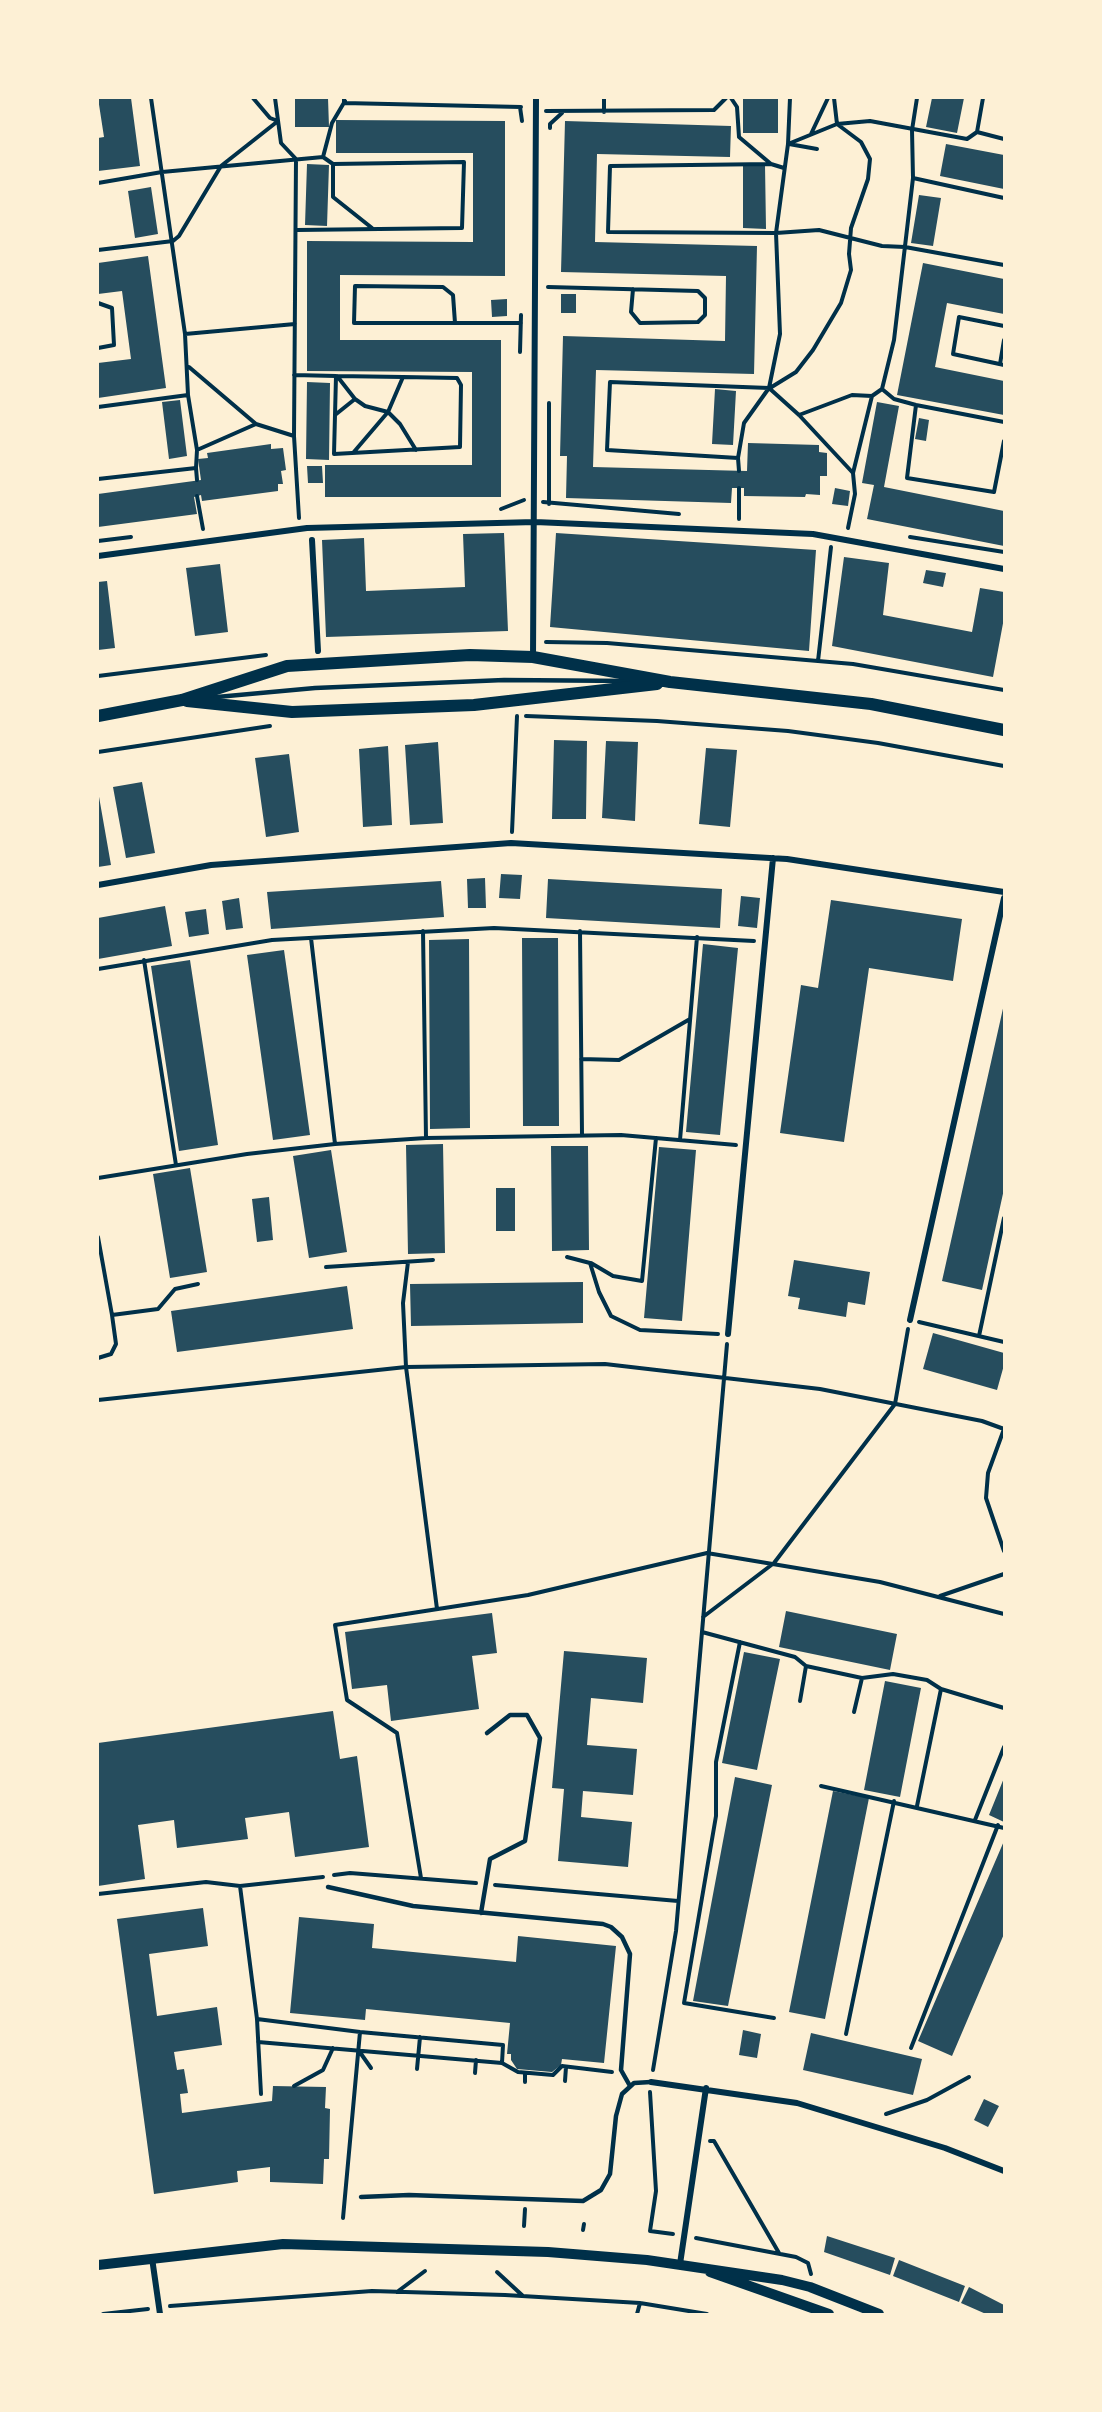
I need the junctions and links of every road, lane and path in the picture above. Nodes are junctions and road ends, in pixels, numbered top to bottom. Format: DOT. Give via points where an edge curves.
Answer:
graph roads {
  1 [pos="151,98"];
  2 [pos="253,98"];
  3 [pos="275,98"];
  4 [pos="428,98"];
  5 [pos="469,98"];
  6 [pos="536,98"];
  7 [pos="604,98"];
  8 [pos="726,98"];
  9 [pos="731,98"];
  10 [pos="790,98"];
  11 [pos="828,98"];
  12 [pos="834,98"];
  13 [pos="917,98"];
  14 [pos="983,98"];
  15 [pos="345,99"];
  16 [pos="428,105"];
  17 [pos="469,106"];
  18 [pos="520,107"];
  19 [pos="604,112"];
  20 [pos="562,113"];
  21 [pos="278,121"];
  22 [pos="837,124"];
  23 [pos="912,130"];
  24 [pos="977,132"];
  25 [pos="810,134"];
  26 [pos="1005,139"];
  27 [pos="788,144"];
  28 [pos="817,149"];
  29 [pos="323,156"];
  30 [pos="296,159"];
  31 [pos="333,164"];
  32 [pos="771,164"];
  33 [pos="221,166"];
  34 [pos="784,168"];
  35 [pos="162,172"];
  36 [pos="913,178"];
  37 [pos="98,183"];
  38 [pos="1005,198"];
  39 [pos="373,229"];
  40 [pos="297,230"];
  41 [pos="776,233"];
  42 [pos="852,240"];
  43 [pos="173,241"];
  44 [pos="905,247"];
  45 [pos="98,250"];
  46 [pos="1005,265"];
  47 [pos="548,287"];
  48 [pos="633,289"];
  49 [pos="98,303"];
  50 [pos="520,322"];
  51 [pos="455,323"];
  52 [pos="295,324"];
  53 [pos="1005,326"];
  54 [pos="185,334"];
  55 [pos="1005,340"];
  56 [pos="98,348"];
  57 [pos="1002,365"];
  58 [pos="189,367"];
  59 [pos="294,375"];
  60 [pos="336,376"];
  61 [pos="403,377"];
  62 [pos="769,388"];
  63 [pos="882,390"];
  64 [pos="188,395"];
  65 [pos="872,396"];
  66 [pos="355,399"];
  67 [pos="916,405"];
  68 [pos="98,407"];
  69 [pos="388,412"];
  70 [pos="799,415"];
  71 [pos="335,416"];
  72 [pos="1005,422"];
  73 [pos="256,424"];
  74 [pos="294,436"];
  75 [pos="1005,441"];
  76 [pos="197,450"];
  77 [pos="416,450"];
  78 [pos="353,453"];
  79 [pos="738,458"];
  80 [pos="196,468"];
  81 [pos="739,471"];
  82 [pos="853,473"];
  83 [pos="98,479"];
  84 [pos="197,480"];
  85 [pos="739,488"];
  86 [pos="197,496"];
  87 [pos="298,519"];
  88 [pos="739,519"];
  89 [pos="535,522"];
  90 [pos="848,528"];
  91 [pos="203,529"];
  92 [pos="312,540"];
  93 [pos="831,546"];
  94 [pos="98,556"];
  95 [pos="1005,569"];
  96 [pos="318,651"];
  97 [pos="533,657"];
  98 [pos="818,661"];
  99 [pos="670,682"];
  100 [pos="182,700"];
  101 [pos="98,716"];
  102 [pos="507,716"];
  103 [pos="518,716"];
  104 [pos="276,725"];
  105 [pos="1005,730"];
  106 [pos="98,752"];
  107 [pos="1005,766"];
  108 [pos="511,843"];
  109 [pos="773,858"];
  110 [pos="98,885"];
  111 [pos="1005,892"];
  112 [pos="1005,898"];
  113 [pos="423,931"];
  114 [pos="580,932"];
  115 [pos="311,938"];
  116 [pos="697,938"];
  117 [pos="765,942"];
  118 [pos="144,960"];
  119 [pos="98,969"];
  120 [pos="690,1019"];
  121 [pos="581,1059"];
  122 [pos="582,1135"];
  123 [pos="426,1138"];
  124 [pos="656,1138"];
  125 [pos="680,1140"];
  126 [pos="335,1144"];
  127 [pos="746,1146"];
  128 [pos="176,1165"];
  129 [pos="98,1178"];
  130 [pos="1005,1218"];
  131 [pos="1004,1226"];
  132 [pos="98,1237"];
  133 [pos="567,1257"];
  134 [pos="432,1260"];
  135 [pos="408,1262"];
  136 [pos="590,1263"];
  137 [pos="326,1267"];
  138 [pos="198,1284"];
  139 [pos="112,1315"];
  140 [pos="910,1320"];
  141 [pos="728,1334"];
  142 [pos="978,1336"];
  143 [pos="1005,1342"];
  144 [pos="98,1358"];
  145 [pos="406,1367"];
  146 [pos="724,1378"];
  147 [pos="98,1400"];
  148 [pos="895,1404"];
  149 [pos="1004,1429"];
  150 [pos="1005,1551"];
  151 [pos="707,1553"];
  152 [pos="774,1563"];
  153 [pos="1005,1574"];
  154 [pos="938,1597"];
  155 [pos="437,1609"];
  156 [pos="1005,1614"];
  157 [pos="703,1617"];
  158 [pos="702,1632"];
  159 [pos="740,1642"];
  160 [pos="806,1666"];
  161 [pos="862,1678"];
  162 [pos="941,1689"];
  163 [pos="800,1701"];
  164 [pos="1005,1708"];
  165 [pos="855,1712"];
  166 [pos="487,1733"];
  167 [pos="1005,1747"];
  168 [pos="821,1786"];
  169 [pos="894,1801"];
  170 [pos="917,1806"];
  171 [pos="975,1820"];
  172 [pos="998,1825"];
  173 [pos="1005,1828"];
  174 [pos="421,1878"];
  175 [pos="485,1884"];
  176 [pos="240,1886"];
  177 [pos="328,1887"];
  178 [pos="98,1894"];
  179 [pos="678,1901"];
  180 [pos="481,1913"];
  181 [pos="774,2018"];
  182 [pos="257,2019"];
  183 [pos="360,2032"];
  184 [pos="846,2034"];
  185 [pos="420,2037"];
  186 [pos="258,2042"];
  187 [pos="333,2048"];
  188 [pos="911,2048"];
  189 [pos="359,2050"];
  190 [pos="418,2055"];
  191 [pos="476,2060"];
  192 [pos="502,2063"];
  193 [pos="566,2067"];
  194 [pos="371,2068"];
  195 [pos="417,2069"];
  196 [pos="475,2073"];
  197 [pos="525,2073"];
  198 [pos="621,2074"];
  199 [pos="969,2077"];
  200 [pos="565,2081"];
  201 [pos="525,2082"];
  202 [pos="651,2082"];
  203 [pos="294,2086"];
  204 [pos="630,2086"];
  205 [pos="706,2088"];
  206 [pos="261,2094"];
  207 [pos="886,2114"];
  208 [pos="698,2138"];
  209 [pos="1005,2171"];
  210 [pos="361,2197"];
  211 [pos="343,2218"];
  212 [pos="524,2220"];
  213 [pos="584,2224"];
  214 [pos="524,2226"];
  215 [pos="583,2230"];
  216 [pos="684,2235"];
  217 [pos="779,2254"];
  218 [pos="152,2258"];
  219 [pos="680,2264"];
  220 [pos="98,2265"];
  221 [pos="698,2268"];
  222 [pos="425,2271"];
  223 [pos="497,2272"];
  224 [pos="811,2277"];
  225 [pos="397,2292"];
  226 [pos="523,2296"];
  227 [pos="640,2303"];
  228 [pos="159,2311"];
  229 [pos="861,2311"];
  230 [pos="103,2314"];
  231 [pos="637,2314"];
  232 [pos="707,2314"];
  233 [pos="829,2314"];
  234 [pos="879,2314"];
  1 -- 35 [label="path"];
  2 -- 21 [label="path" via="270,118"];
  3 -- 21 [label="path"];
  4 -- 16 [label="path"];
  5 -- 17 [label="path"];
  6 -- 89 [label="street"];
  7 -- 19 [label="path"];
  8 -- 19 [label="path" via="714,110"];
  9 -- 32 [label="path" via="737,107 739,137"];
  10 -- 27 [label="path"];
  11 -- 25 [label="path"];
  12 -- 22 [label="path"];
  13 -- 23 [label="path"];
  14 -- 24 [label="path"];
  15 -- 16 [label="path"];
  15 -- 29 [label="path" via="332,123"];
  16 -- 17 [label="path"];
  17 -- 18 [label="path"];
  19 -- 20 [label="path"];
  21 -- 30 [label="path" via="281,143"];
  21 -- 33 [label="path"];
  22 -- 23 [label="path" via="870,121"];
  22 -- 25 [label="path"];
  22 -- 42 [label="path" via="861,142 870,159 868,179 851,228"];
  23 -- 24 [label="path" via="967,139"];
  23 -- 36 [label="path"];
  24 -- 26 [label="path"];
  25 -- 27 [label="path"];
  27 -- 28 [label="path"];
  27 -- 34 [label="path"];
  29 -- 30 [label="path"];
  29 -- 31 [label="path"];
  30 -- 33 [label="path"];
  30 -- 40 [label="path"];
  31 -- 39 [label="path" via="333,197"];
  31 -- 39 [label="path" via="464,162 462,228"];
  32 -- 34 [label="path"];
  32 -- 41 [label="path" via="610,166 608,232"];
  33 -- 35 [label="path"];
  33 -- 43 [label="path"];
  34 -- 41 [label="path"];
  35 -- 37 [label="path"];
  35 -- 43 [label="path"];
  36 -- 38 [label="path"];
  36 -- 44 [label="path"];
  39 -- 40 [label="path"];
  40 -- 52 [label="path"];
  41 -- 42 [label="path" via="819,230"];
  41 -- 62 [label="path" via="780,334"];
  42 -- 44 [label="path"];
  42 -- 62 [label="path" via="851,270 841,303 796,372"];
  43 -- 45 [label="path"];
  43 -- 54 [label="path"];
  44 -- 46 [label="path"];
  44 -- 63 [label="path" via="894,340"];
  47 -- 48 [label="path"];
  48 -- 48 [label="path" via="698,291 705,298 705,315 698,322 640,323 631,312"];
  49 -- 56 [label="path" via="112,308 114,345"];
  50 -- 51 [label="path"];
  51 -- 51 [label="path" via="354,323 355,286 443,287 453,295"];
  52 -- 54 [label="path"];
  52 -- 59 [label="path"];
  53 -- 57 [label="path" via="959,317 954,354"];
  54 -- 58 [label="path"];
  55 -- 57 [label="path"];
  58 -- 64 [label="path"];
  58 -- 73 [label="path"];
  59 -- 60 [label="path"];
  59 -- 74 [label="path"];
  60 -- 61 [label="path"];
  60 -- 66 [label="path"];
  60 -- 71 [label="path"];
  61 -- 69 [label="path"];
  61 -- 77 [label="path" via="458,378 461,385 460,447"];
  62 -- 70 [label="path"];
  62 -- 79 [label="path" via="744,423"];
  62 -- 79 [label="path" via="610,382 607,450"];
  63 -- 65 [label="path"];
  63 -- 67 [label="path" via="894,399"];
  64 -- 68 [label="path"];
  64 -- 76 [label="path"];
  65 -- 70 [label="path" via="852,395"];
  65 -- 82 [label="path"];
  66 -- 69 [label="path"];
  66 -- 71 [label="path"];
  67 -- 72 [label="path"];
  67 -- 75 [label="path" via="907,478 994,492"];
  69 -- 77 [label="path"];
  69 -- 78 [label="path"];
  70 -- 82 [label="path"];
  71 -- 78 [label="path" via="334,454"];
  73 -- 74 [label="path"];
  73 -- 76 [label="path"];
  74 -- 87 [label="path"];
  76 -- 80 [label="path"];
  77 -- 78 [label="path"];
  79 -- 81 [label="path"];
  80 -- 83 [label="path"];
  80 -- 84 [label="path"];
  82 -- 90 [label="path" via="855,494"];
  85 -- 88 [label="path"];
  86 -- 91 [label="path"];
  89 -- 94 [label="street" via="307,528"];
  89 -- 95 [label="street" via="813,534"];
  89 -- 97 [label="street"];
  92 -- 96 [label="street"];
  93 -- 98 [label="path"];
  97 -- 99 [label="main road"];
  97 -- 100 [label="main road" via="470,655 287,666"];
  99 -- 100 [label="lane" via="504,680 315,688"];
  99 -- 100 [label="main road" via="451,706 292,712"];
  99 -- 105 [label="main road" via="871,704"];
  100 -- 101 [label="main road"];
  102 -- 103 [label="path"];
  103 -- 107 [label="path" via="788,731"];
  103 -- 108 [label="path"];
  104 -- 106 [label="path"];
  108 -- 109 [label="street"];
  108 -- 110 [label="street" via="211,865"];
  109 -- 111 [label="street"];
  109 -- 117 [label="street"];
  112 -- 140 [label="street"];
  113 -- 114 [label="path" via="494,928"];
  113 -- 115 [label="path"];
  113 -- 123 [label="path"];
  114 -- 116 [label="path"];
  114 -- 121 [label="path"];
  115 -- 118 [label="path" via="219,947"];
  115 -- 126 [label="path"];
  116 -- 117 [label="path"];
  116 -- 120 [label="path"];
  117 -- 127 [label="street"];
  118 -- 119 [label="path"];
  118 -- 128 [label="path"];
  120 -- 121 [label="path" via="619,1060"];
  120 -- 125 [label="path"];
  121 -- 122 [label="path"];
  122 -- 123 [label="path"];
  122 -- 124 [label="path"];
  123 -- 126 [label="path"];
  124 -- 125 [label="path"];
  124 -- 136 [label="path" via="642,1281 614,1276"];
  125 -- 127 [label="path"];
  126 -- 128 [label="path"];
  127 -- 141 [label="street"];
  128 -- 129 [label="path"];
  130 -- 131 [label="path"];
  131 -- 142 [label="path"];
  132 -- 139 [label="path"];
  133 -- 136 [label="path"];
  134 -- 135 [label="path"];
  135 -- 137 [label="path"];
  135 -- 145 [label="path" via="403,1304"];
  136 -- 141 [label="path" via="610,1316 640,1330"];
  138 -- 139 [label="path" via="175,1290 158,1310"];
  139 -- 144 [label="path" via="116,1344 111,1354"];
  140 -- 142 [label="path"];
  140 -- 148 [label="path"];
  141 -- 146 [label="path"];
  142 -- 143 [label="path"];
  145 -- 146 [label="path" via="605,1364"];
  145 -- 147 [label="path"];
  145 -- 155 [label="path"];
  146 -- 148 [label="path" via="820,1389"];
  146 -- 151 [label="path"];
  148 -- 149 [label="path"];
  148 -- 152 [label="path"];
  149 -- 150 [label="path" via="988,1473 986,1498"];
  151 -- 152 [label="path"];
  151 -- 155 [label="path" via="528,1594"];
  151 -- 157 [label="path"];
  152 -- 154 [label="path"];
  152 -- 157 [label="path"];
  153 -- 154 [label="path"];
  154 -- 156 [label="path"];
  155 -- 174 [label="path" via="335,1625 347,1700 398,1733"];
  157 -- 158 [label="path"];
  158 -- 159 [label="path"];
  158 -- 179 [label="path"];
  159 -- 160 [label="path" via="795,1657"];
  159 -- 181 [label="path" via="716,1762 716,1816 684,2003"];
  160 -- 161 [label="path"];
  160 -- 163 [label="path"];
  161 -- 162 [label="path" via="893,1674 927,1680"];
  161 -- 165 [label="path"];
  162 -- 164 [label="path"];
  162 -- 170 [label="path"];
  166 -- 175 [label="lane" via="510,1716 526,1715 540,1738 525,1841 490,1859"];
  167 -- 171 [label="path"];
  168 -- 169 [label="path"];
  169 -- 170 [label="path"];
  169 -- 184 [label="path"];
  170 -- 171 [label="path"];
  171 -- 172 [label="path"];
  172 -- 173 [label="path"];
  172 -- 188 [label="path"];
  174 -- 175 [label="path"];
  174 -- 176 [label="path" via="350,1873"];
  175 -- 179 [label="path"];
  175 -- 180 [label="lane"];
  176 -- 178 [label="path" via="206,1882"];
  176 -- 182 [label="path"];
  177 -- 180 [label="lane" via="413,1906"];
  179 -- 202 [label="path"];
  180 -- 198 [label="lane" via="603,1924 622,1937 630,1954"];
  182 -- 183 [label="path"];
  182 -- 186 [label="path"];
  183 -- 185 [label="path"];
  183 -- 189 [label="path"];
  185 -- 190 [label="path"];
  185 -- 192 [label="path" via="503,2045"];
  186 -- 187 [label="path"];
  186 -- 206 [label="path"];
  187 -- 189 [label="path"];
  187 -- 203 [label="path" via="323,2070"];
  189 -- 190 [label="path"];
  189 -- 194 [label="path"];
  189 -- 211 [label="path"];
  190 -- 191 [label="path"];
  190 -- 195 [label="path"];
  191 -- 192 [label="path"];
  191 -- 196 [label="path"];
  192 -- 197 [label="path"];
  193 -- 197 [label="path" via="553,2075"];
  193 -- 198 [label="path"];
  193 -- 200 [label="path"];
  197 -- 201 [label="path"];
  198 -- 204 [label="lane"];
  199 -- 207 [label="path" via="927,2100"];
  202 -- 204 [label="lane"];
  202 -- 205 [label="street"];
  202 -- 216 [label="path" via="650,2126 656,2191 650,2231"];
  204 -- 210 [label="lane" via="618,2106 608,2179 601,2190 583,2201"];
  205 -- 208 [label="street"];
  205 -- 209 [label="street" via="831,2112"];
  208 -- 216 [label="street"];
  208 -- 217 [label="path" via="714,2141"];
  212 -- 214 [label="path"];
  213 -- 215 [label="path"];
  216 -- 217 [label="path"];
  216 -- 219 [label="street"];
  217 -- 224 [label="path" via="808,2263"];
  218 -- 219 [label="street" via="283,2244 548,2252"];
  218 -- 220 [label="street"];
  218 -- 228 [label="street"];
  219 -- 221 [label="street"];
  221 -- 229 [label="street" via="810,2287"];
  221 -- 233 [label="street"];
  222 -- 225 [label="path"];
  223 -- 226 [label="path"];
  225 -- 226 [label="path"];
  225 -- 228 [label="path" via="262,2298"];
  226 -- 227 [label="path"];
  227 -- 231 [label="path"];
  227 -- 232 [label="path"];
  228 -- 230 [label="path"];
  229 -- 234 [label="street"];
}
